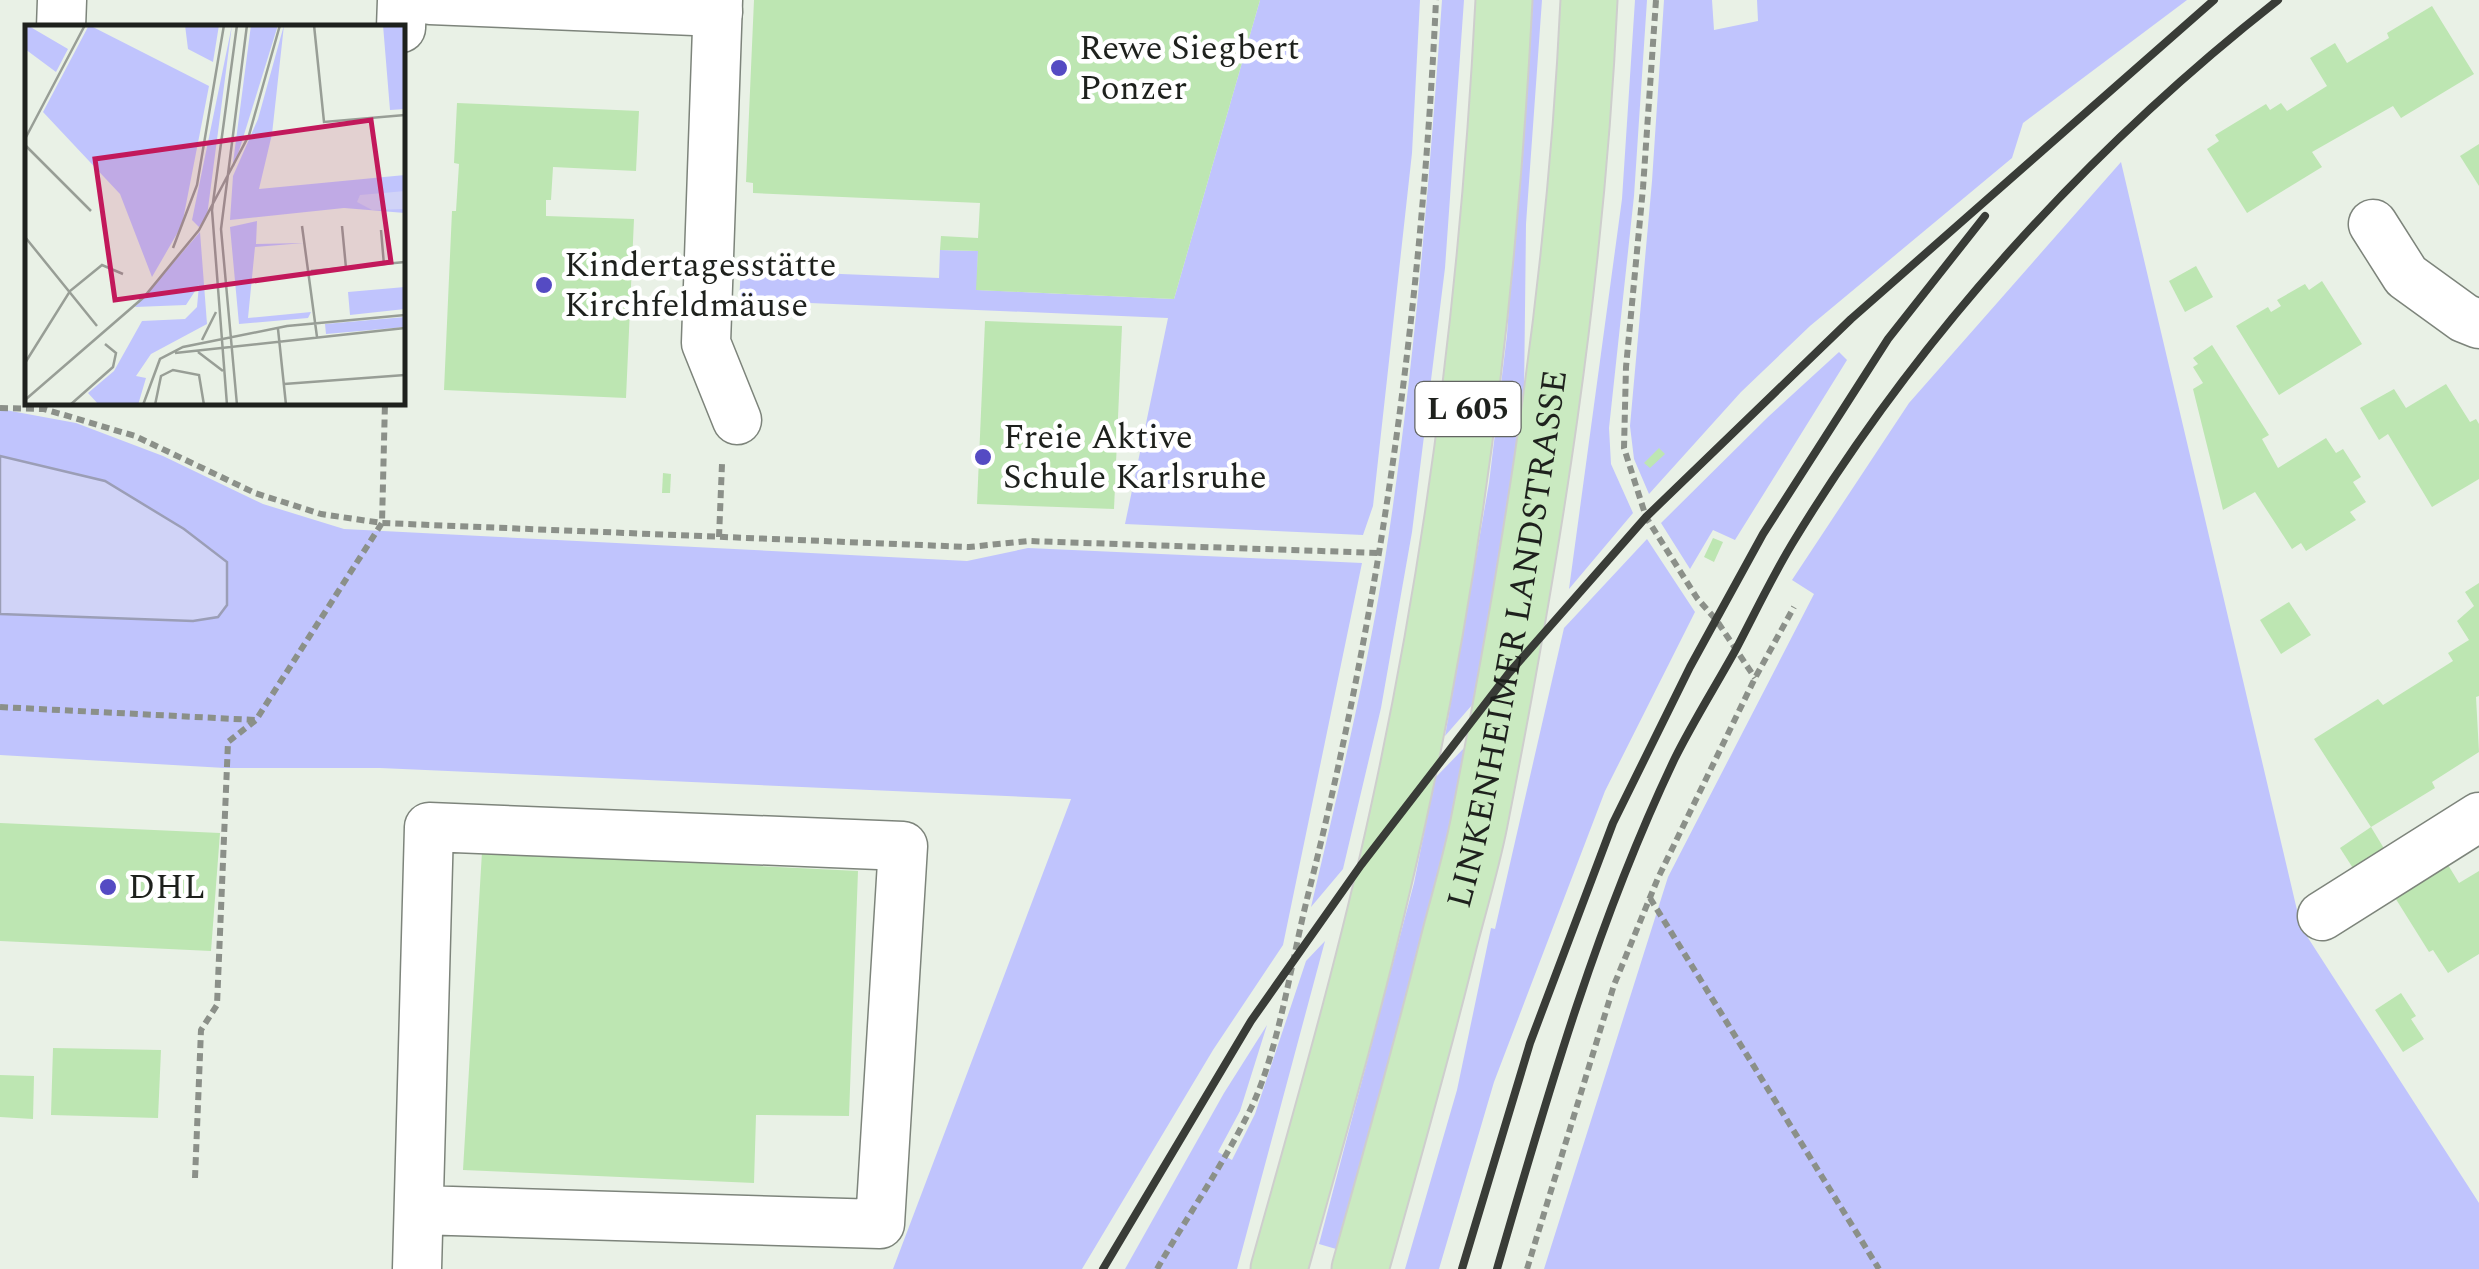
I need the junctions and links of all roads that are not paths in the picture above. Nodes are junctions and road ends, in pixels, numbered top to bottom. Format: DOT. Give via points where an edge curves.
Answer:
graph roads {
  1 [pos="62,0"];
  2 [pos="402,0"];
  3 [pos="430,0"];
  4 [pos="1504,0"];
  5 [pos="1589,0"];
  6 [pos="718,6"];
  7 [pos="61,25"];
  8 [pos="401,25"];
  9 [pos="2373,224"];
  10 [pos="2479,324"];
  11 [pos="737,420"];
  12 [pos="2479,817"];
  13 [pos="2322,916"];
  14 [pos="419,1210"];
  15 [pos="417,1269"];
  16 [pos="1279,1269"];
  17 [pos="1360,1269"];
  1 -- 7 [label="street"];
  2 -- 8 [label="street"];
  3 -- 6 [label="street"];
  4 -- 16 [label="main road, LINKENHEIMER LANDSTRASSE / L 605" via="1477,340 1438,610 1378,904"];
  5 -- 17 [label="main road, LINKENHEIMER LANDSTRASSE / L 605" via="1566,296 1509,674 1478,826"];
  6 -- 11 [label="street" via="706,343"];
  9 -- 10 [label="street" via="2406,276"];
  12 -- 13 [label="street"];
  14 -- 14 [label="street" via="429,827 903,846 880,1224"];
  14 -- 15 [label="street"];
}
